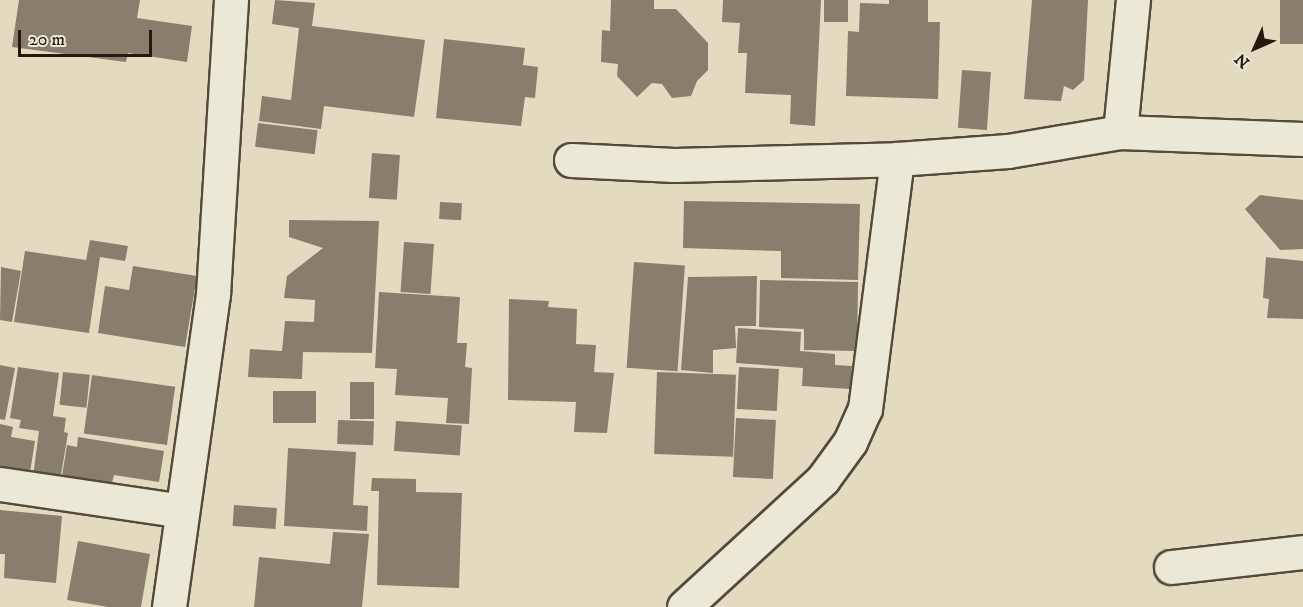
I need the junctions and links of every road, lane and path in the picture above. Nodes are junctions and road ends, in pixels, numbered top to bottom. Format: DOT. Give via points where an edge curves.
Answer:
graph roads {
  1 [pos="231,0"];
  2 [pos="1133,0"];
  3 [pos="1119,132"];
  4 [pos="1303,138"];
  5 [pos="897,159"];
  6 [pos="571,160"];
  7 [pos="0,484"];
  8 [pos="182,511"];
  9 [pos="1303,552"];
  10 [pos="1171,567"];
  11 [pos="169,607"];
  12 [pos="684,607"];
  1 -- 8 [label="street" via="213,294"];
  2 -- 3 [label="street"];
  3 -- 4 [label="street"];
  3 -- 5 [label="street" via="1008,151"];
  5 -- 6 [label="street" via="675,165"];
  5 -- 12 [label="street" via="866,409 850,442 823,479"];
  7 -- 8 [label="street"];
  8 -- 11 [label="street"];
  9 -- 10 [label="street"];
}
